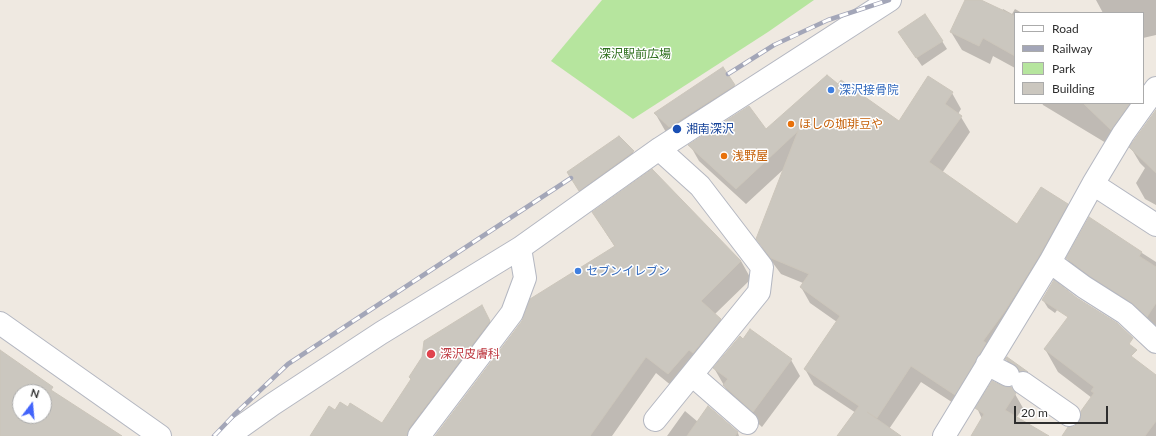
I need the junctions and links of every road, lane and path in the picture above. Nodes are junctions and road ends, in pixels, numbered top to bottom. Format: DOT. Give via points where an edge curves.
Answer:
graph roads {
  1 [pos="890,0"];
  2 [pos="1156,88"];
  3 [pos="660,149"];
  4 [pos="1093,184"];
  5 [pos="1156,225"];
  6 [pos="520,248"];
  7 [pos="1050,262"];
  8 [pos="0,323"];
  9 [pos="1156,342"];
  10 [pos="987,364"];
  11 [pos="692,375"];
  12 [pos="1069,415"];
  13 [pos="655,420"];
  14 [pos="747,423"];
  15 [pos="160,436"];
  16 [pos="228,436"];
  17 [pos="419,436"];
  18 [pos="944,436"];
  1 -- 3 [label="street"];
  2 -- 4 [label="street" via="1123,134"];
  3 -- 6 [label="street"];
  3 -- 11 [label="street" via="700,186 762,267 759,292"];
  4 -- 5 [label="street"];
  4 -- 7 [label="street"];
  6 -- 16 [label="street" via="381,333"];
  6 -- 17 [label="street" via="525,278 512,313"];
  7 -- 9 [label="street" via="1125,313"];
  7 -- 10 [label="street"];
  8 -- 15 [label="street"];
  10 -- 12 [label="street" via="1016,379"];
  10 -- 18 [label="street"];
  11 -- 13 [label="street"];
  11 -- 14 [label="street"];
}
